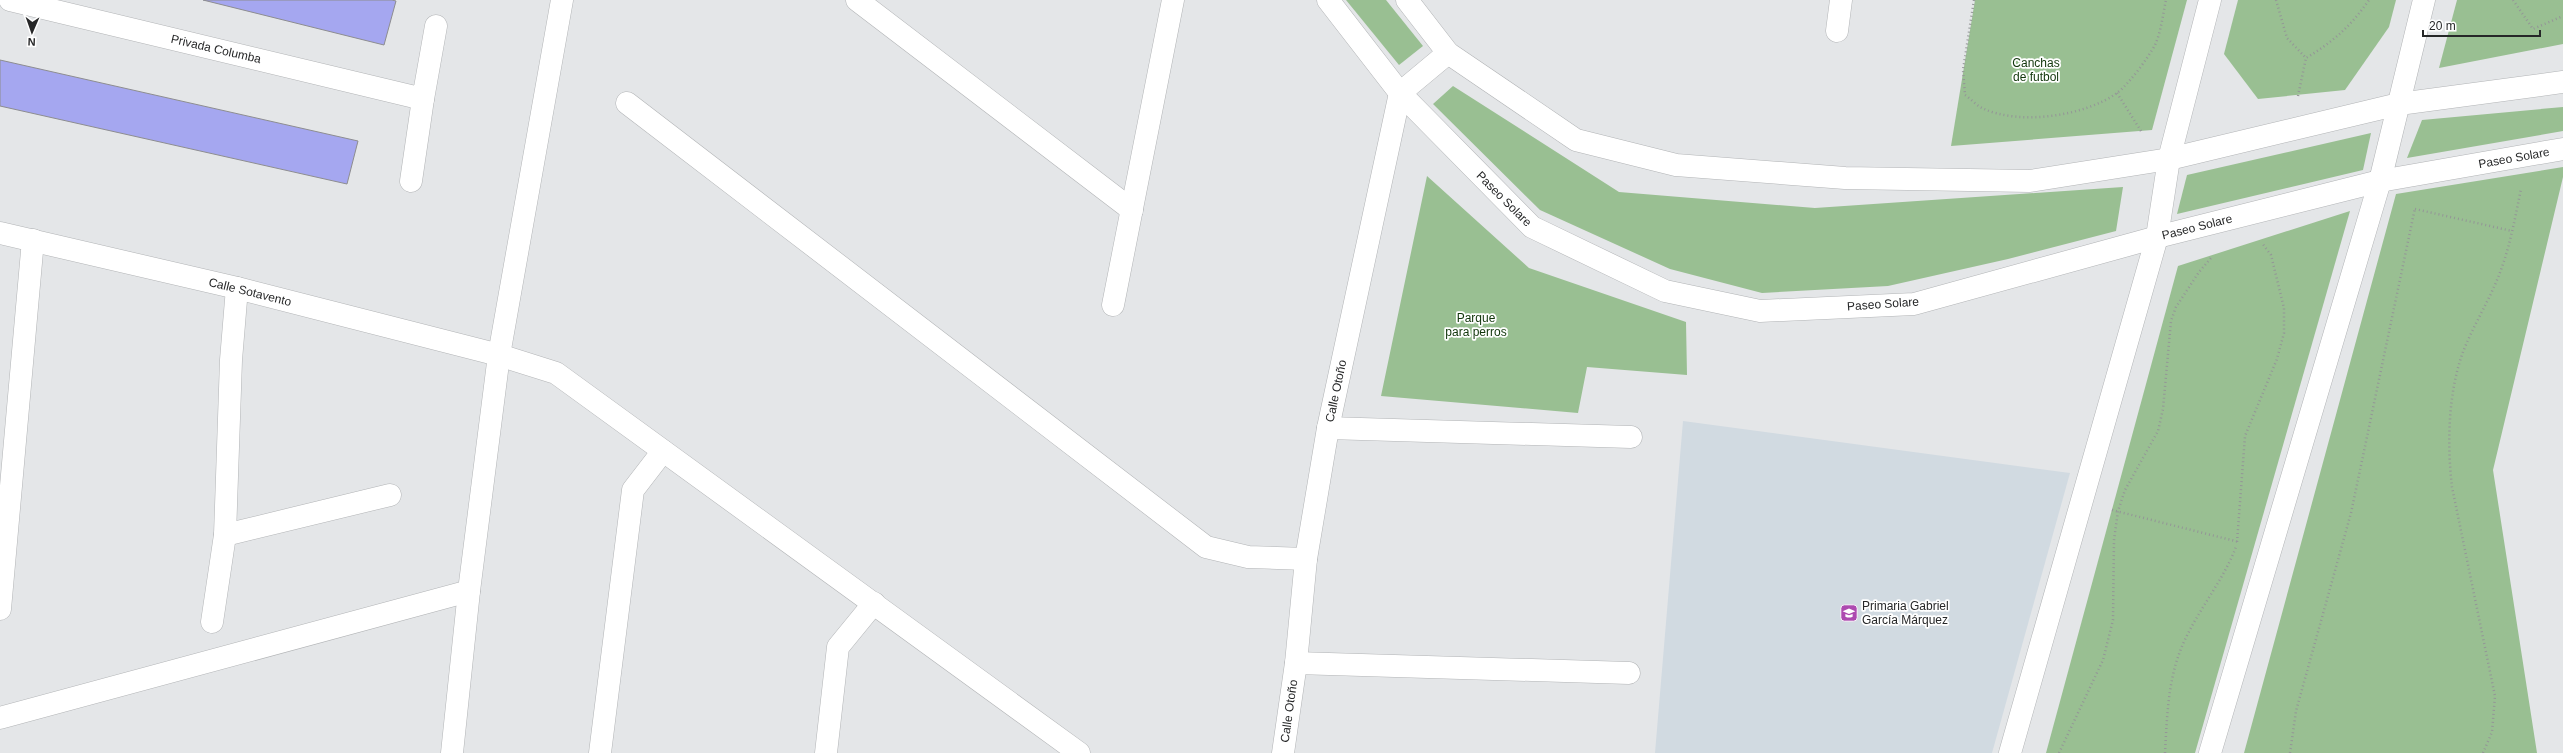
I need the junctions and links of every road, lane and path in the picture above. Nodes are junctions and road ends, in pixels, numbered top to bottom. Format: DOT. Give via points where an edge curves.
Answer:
graph roads {
  1 [pos="10,0"];
  2 [pos="562,0"];
  3 [pos="857,0"];
  4 [pos="1173,0"];
  5 [pos="1328,0"];
  6 [pos="1407,0"];
  7 [pos="1841,0"];
  8 [pos="1974,0"];
  9 [pos="2166,0"];
  10 [pos="2210,0"];
  11 [pos="2276,0"];
  12 [pos="2369,0"];
  13 [pos="2424,0"];
  14 [pos="2513,0"];
  15 [pos="2563,16"];
  16 [pos="436,26"];
  17 [pos="1836,31"];
  18 [pos="1448,53"];
  19 [pos="2563,82"];
  20 [pos="2117,93"];
  21 [pos="1400,94"];
  22 [pos="423,99"];
  23 [pos="627,103"];
  24 [pos="2399,104"];
  25 [pos="2563,149"];
  26 [pos="2528,156"];
  27 [pos="2164,160"];
  28 [pos="2417,176"];
  29 [pos="411,181"];
  30 [pos="2380,181"];
  31 [pos="2415,208"];
  32 [pos="1132,210"];
  33 [pos="2512,231"];
  34 [pos="0,233"];
  35 [pos="2157,237"];
  36 [pos="2257,237"];
  37 [pos="33,240"];
  38 [pos="2212,256"];
  39 [pos="237,288"];
  40 [pos="1113,305"];
  41 [pos="499,355"];
  42 [pos="1328,428"];
  43 [pos="1631,437"];
  44 [pos="663,451"];
  45 [pos="390,495"];
  46 [pos="2082,502"];
  47 [pos="2118,511"];
  48 [pos="225,535"];
  49 [pos="2237,542"];
  50 [pos="2270,550"];
  51 [pos="1306,560"];
  52 [pos="469,591"];
  53 [pos="874,603"];
  54 [pos="0,609"];
  55 [pos="212,622"];
  56 [pos="1296,663"];
  57 [pos="1629,673"];
  58 [pos="0,718"];
  59 [pos="452,753"];
  60 [pos="600,753"];
  61 [pos="826,753"];
  62 [pos="1079,753"];
  63 [pos="1283,753"];
  64 [pos="2010,753"];
  65 [pos="2059,753"];
  66 [pos="2165,753"];
  67 [pos="2210,753"];
  68 [pos="2290,753"];
  69 [pos="2483,753"];
  1 -- 22 [label="street, Privada Columba"];
  2 -- 41 [label="street"];
  3 -- 32 [label="street"];
  4 -- 32 [label="street"];
  5 -- 21 [label="street, Paseo Solare"];
  6 -- 18 [label="street"];
  7 -- 17 [label="street"];
  8 -- 20 [label="path" via="1963,70 1965,95 1983,108 2011,116 2065,115"];
  9 -- 20 [label="path" via="2155,44"];
  10 -- 27 [label="street"];
  11 -- 12 [label="path" via="2287,38 2306,58 2331,43"];
  13 -- 24 [label="street"];
  14 -- 15 [label="path" via="2533,29"];
  16 -- 22 [label="street"];
  18 -- 21 [label="street"];
  18 -- 27 [label="street" via="1576,140 1676,165 1845,178 2030,181"];
  19 -- 24 [label="street"];
  20 -- 27 [label="path"];
  21 -- 35 [label="street, Paseo Solare" via="1532,227 1665,291 1760,311 1914,304"];
  21 -- 42 [label="street, Calle Otoño"];
  22 -- 29 [label="street"];
  23 -- 51 [label="street" via="1206,547 1248,557"];
  24 -- 27 [label="street"];
  24 -- 30 [label="street"];
  25 -- 26 [label="street, Paseo Solare"];
  26 -- 28 [label="street, Paseo Solare"];
  26 -- 33 [label="path"];
  27 -- 35 [label="street"];
  28 -- 30 [label="street, Paseo Solare"];
  28 -- 31 [label="path"];
  30 -- 35 [label="street, Paseo Solare"];
  30 -- 50 [label="street"];
  31 -- 33 [label="path"];
  31 -- 68 [label="path" via="2350,513 2296,711"];
  32 -- 40 [label="street"];
  33 -- 69 [label="path" via="2499,275 2463,353 2454,393 2448,457 2452,488 2495,696 2492,732"];
  34 -- 37 [label="street, Calle Sotavento"];
  35 -- 46 [label="street"];
  36 -- 49 [label="path" via="2271,255 2284,308 2284,333 2277,359 2245,436"];
  37 -- 39 [label="street, Calle Sotavento"];
  37 -- 54 [label="street"];
  38 -- 47 [label="path" via="2176,307 2171,321 2163,409 2158,431 2125,490"];
  39 -- 41 [label="street, Calle Sotavento"];
  39 -- 48 [label="street" via="231,360"];
  41 -- 44 [label="street, Calle Sotavento" via="556,373"];
  41 -- 52 [label="street"];
  42 -- 43 [label="street"];
  42 -- 51 [label="street, Calle Otoño"];
  44 -- 53 [label="street, Calle Sotavento"];
  44 -- 60 [label="street" via="633,490"];
  45 -- 48 [label="street"];
  46 -- 47 [label="path"];
  46 -- 64 [label="street"];
  47 -- 49 [label="path"];
  47 -- 65 [label="path" via="2114,540 2113,620 2104,660"];
  48 -- 55 [label="street"];
  49 -- 50 [label="path"];
  49 -- 66 [label="path" via="2227,569 2183,644 2173,676"];
  50 -- 67 [label="street"];
  51 -- 56 [label="street, Calle Otoño"];
  52 -- 58 [label="street"];
  52 -- 59 [label="street"];
  53 -- 61 [label="street" via="838,647"];
  53 -- 62 [label="street, Calle Sotavento"];
  56 -- 57 [label="street"];
  56 -- 63 [label="street, Calle Otoño"];
}
